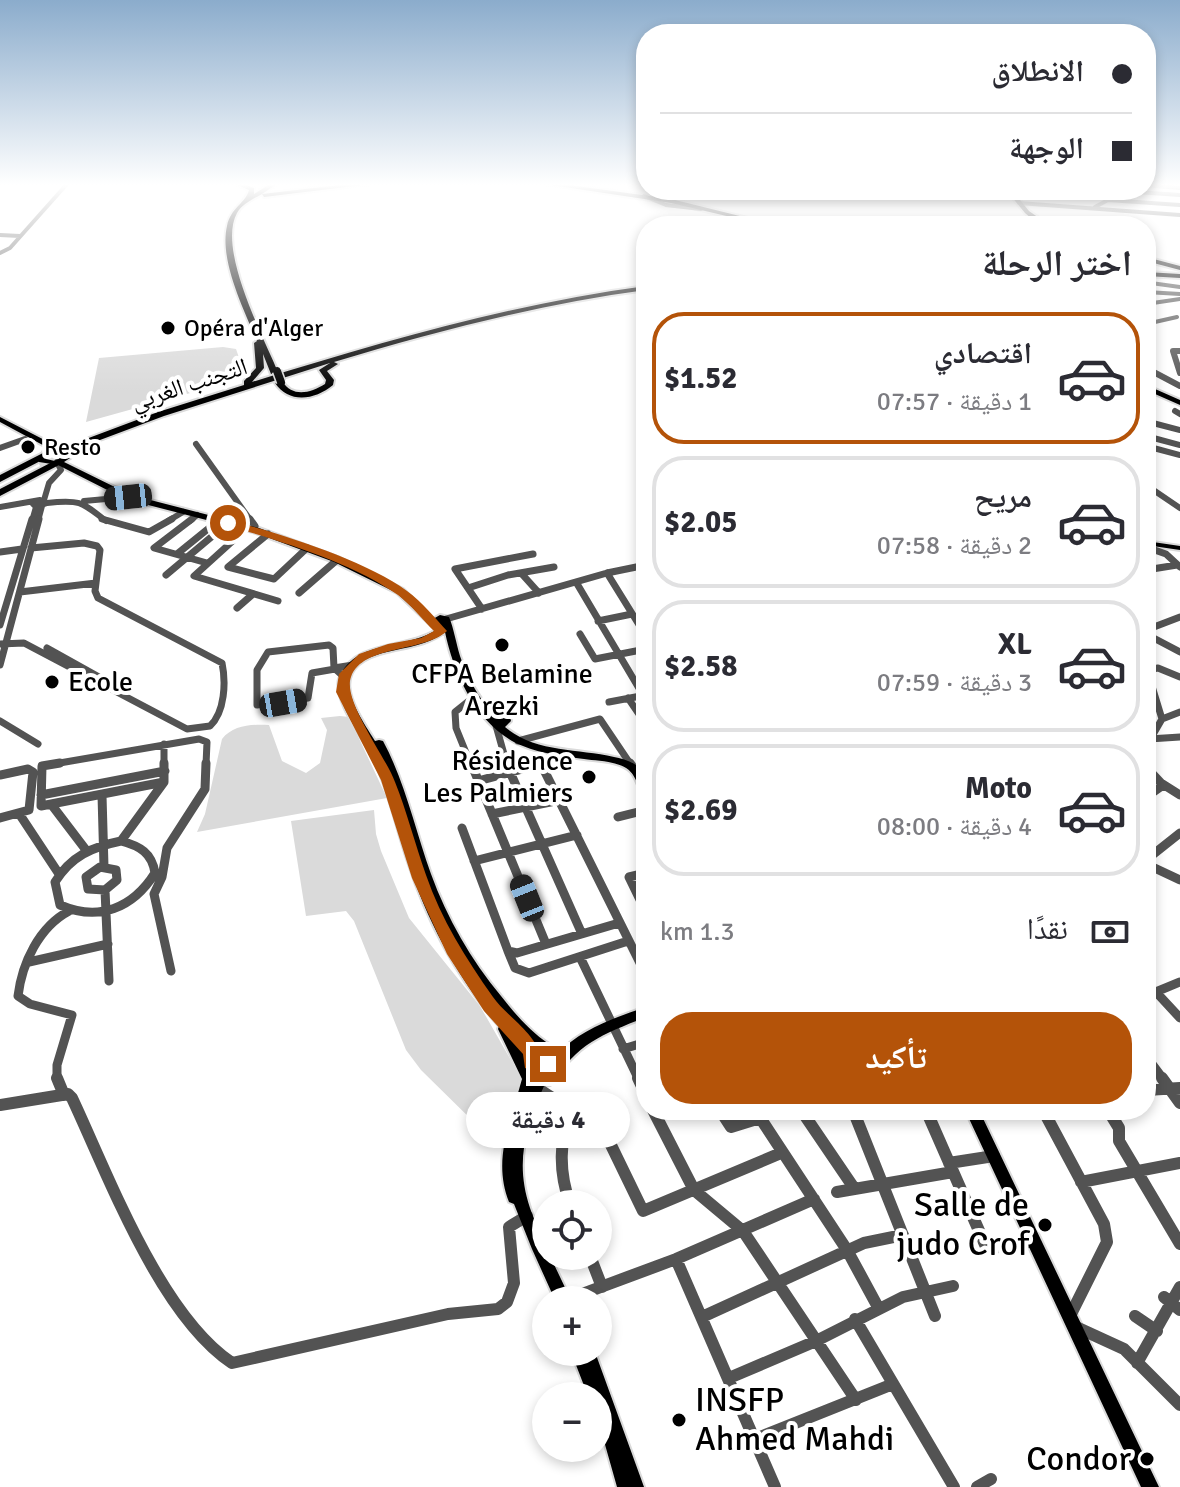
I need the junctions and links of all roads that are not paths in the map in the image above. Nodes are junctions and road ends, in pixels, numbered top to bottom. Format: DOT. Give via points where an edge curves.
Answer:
graph roads {
  1 [pos="231,253"];
  2 [pos="236,253"];
  3 [pos="1156,261"];
  4 [pos="1180,268"];
  5 [pos="1156,275"];
  6 [pos="1180,276"];
  7 [pos="636,289"];
  8 [pos="636,290"];
  9 [pos="1156,291"];
  10 [pos="1156,291"];
  11 [pos="1180,293"];
  12 [pos="1177,317"];
  13 [pos="1156,322"];
  14 [pos="255,324"];
  15 [pos="1180,351"];
  16 [pos="363,354"];
  17 [pos="1156,373"];
  18 [pos="1180,373"];
  19 [pos="277,378"];
  20 [pos="1180,386"];
  21 [pos="1156,389"];
  22 [pos="1156,393"];
  23 [pos="203,400"];
  24 [pos="188,406"];
  25 [pos="1179,406"];
  26 [pos="0,422"];
  27 [pos="1156,424"];
  28 [pos="1180,430"];
  29 [pos="25,439"];
  30 [pos="1156,439"];
  31 [pos="196,444"];
  32 [pos="1180,445"];
  33 [pos="0,448"];
  34 [pos="56,449"];
  35 [pos="1156,449"];
  36 [pos="1180,455"];
  37 [pos="43,460"];
  38 [pos="60,464"];
  39 [pos="0,486"];
  40 [pos="1156,494"];
  41 [pos="128,497"];
  42 [pos="84,501"];
  43 [pos="39,503"];
  44 [pos="2,506"];
  45 [pos="1180,510"];
  46 [pos="183,512"];
  47 [pos="194,517"];
  48 [pos="214,524"];
  49 [pos="226,525"];
  50 [pos="251,527"];
  51 [pos="268,534"];
  52 [pos="1156,546"];
  53 [pos="307,548"];
  54 [pos="1180,548"];
  55 [pos="26,549"];
  56 [pos="1156,550"];
  57 [pos="0,552"];
  58 [pos="177,554"];
  59 [pos="533,554"];
  60 [pos="187,558"];
  61 [pos="337,560"];
  62 [pos="207,563"];
  63 [pos="1179,564"];
  64 [pos="228,567"];
  65 [pos="554,567"];
  66 [pos="636,567"];
  67 [pos="1156,568"];
  68 [pos="521,573"];
  69 [pos="607,573"];
  70 [pos="166,575"];
  71 [pos="274,579"];
  72 [pos="212,581"];
  73 [pos="576,582"];
  74 [pos="96,583"];
  75 [pos="284,583"];
  76 [pos="468,588"];
  77 [pos="20,592"];
  78 [pos="7,593"];
  79 [pos="299,593"];
  80 [pos="539,593"];
  81 [pos="253,594"];
  82 [pos="278,601"];
  83 [pos="237,608"];
  84 [pos="482,609"];
  85 [pos="632,614"];
  86 [pos="1180,617"];
  87 [pos="636,620"];
  88 [pos="598,621"];
  89 [pos="0,625"];
  90 [pos="1156,628"];
  91 [pos="445,630"];
  92 [pos="580,634"];
  93 [pos="1156,637"];
  94 [pos="4,641"];
  95 [pos="1179,650"];
  96 [pos="636,651"];
  97 [pos="619,655"];
  98 [pos="0,665"];
  99 [pos="1156,668"];
  100 [pos="337,672"];
  101 [pos="1180,677"];
  102 [pos="636,682"];
  103 [pos="475,696"];
  104 [pos="636,696"];
  105 [pos="628,698"];
  106 [pos="609,702"];
  107 [pos="1156,706"];
  108 [pos="636,710"];
  109 [pos="1180,712"];
  110 [pos="1156,716"];
  111 [pos="501,719"];
  112 [pos="1160,719"];
  113 [pos="0,721"];
  114 [pos="1156,726"];
  115 [pos="1177,736"];
  116 [pos="1156,738"];
  117 [pos="516,739"];
  118 [pos="38,744"];
  119 [pos="164,744"];
  120 [pos="634,769"];
  121 [pos="165,771"];
  122 [pos="509,773"];
  123 [pos="636,773"];
  124 [pos="0,775"];
  125 [pos="1156,778"];
  126 [pos="478,781"];
  127 [pos="164,782"];
  128 [pos="1163,785"];
  129 [pos="1156,790"];
  130 [pos="41,795"];
  131 [pos="102,795"];
  132 [pos="1180,795"];
  133 [pos="560,800"];
  134 [pos="51,804"];
  135 [pos="526,807"];
  136 [pos="636,812"];
  137 [pos="492,814"];
  138 [pos="20,815"];
  139 [pos="618,817"];
  140 [pos="0,818"];
  141 [pos="462,828"];
  142 [pos="1180,833"];
  143 [pos="577,835"];
  144 [pos="121,841"];
  145 [pos="543,843"];
  146 [pos="103,844"];
  147 [pos="86,850"];
  148 [pos="508,852"];
  149 [pos="1156,853"];
  150 [pos="474,861"];
  151 [pos="104,867"];
  152 [pos="1156,867"];
  153 [pos="59,874"];
  154 [pos="636,875"];
  155 [pos="1180,880"];
  156 [pos="105,890"];
  157 [pos="151,891"];
  158 [pos="636,891"];
  159 [pos="69,911"];
  160 [pos="107,913"];
  161 [pos="619,923"];
  162 [pos="582,934"];
  163 [pos="628,941"];
  164 [pos="108,944"];
  165 [pos="546,944"];
  166 [pos="508,951"];
  167 [pos="636,956"];
  168 [pos="580,957"];
  169 [pos="29,962"];
  170 [pos="171,971"];
  171 [pos="109,981"];
  172 [pos="1180,982"];
  173 [pos="1156,992"];
  174 [pos="1156,998"];
  175 [pos="490,1006"];
  176 [pos="636,1016"];
  177 [pos="1180,1018"];
  178 [pos="610,1025"];
  179 [pos="636,1045"];
  180 [pos="572,1047"];
  181 [pos="623,1049"];
  182 [pos="540,1056"];
  183 [pos="1156,1067"];
  184 [pos="636,1075"];
  185 [pos="535,1086"];
  186 [pos="1175,1088"];
  187 [pos="64,1095"];
  188 [pos="1180,1103"];
  189 [pos="533,1104"];
  190 [pos="0,1105"];
  191 [pos="570,1108"];
  192 [pos="658,1120"];
  193 [pos="726,1120"];
  194 [pos="746,1120"];
  195 [pos="762,1120"];
  196 [pos="808,1120"];
  197 [pos="856,1120"];
  198 [pos="930,1120"];
  199 [pos="977,1120"];
  200 [pos="1048,1120"];
  201 [pos="1114,1120"];
  202 [pos="781,1153"];
  203 [pos="994,1156"];
  204 [pos="1180,1163"];
  205 [pos="951,1167"];
  206 [pos="1135,1170"];
  207 [pos="882,1182"];
  208 [pos="1081,1182"];
  209 [pos="854,1188"];
  210 [pos="565,1190"];
  211 [pos="694,1190"];
  212 [pos="837,1192"];
  213 [pos="814,1199"];
  214 [pos="524,1217"];
  215 [pos="743,1231"];
  216 [pos="903,1235"];
  217 [pos="1034,1241"];
  218 [pos="1180,1244"];
  219 [pos="847,1250"];
  220 [pos="676,1259"];
  221 [pos="776,1283"];
  222 [pos="551,1286"];
  223 [pos="558,1286"];
  224 [pos="605,1286"];
  225 [pos="953,1286"];
  226 [pos="1180,1287"];
  227 [pos="925,1291"];
  228 [pos="1172,1304"];
  229 [pos="879,1309"];
  230 [pos="935,1316"];
  231 [pos="1135,1316"];
  232 [pos="702,1317"];
  233 [pos="1073,1317"];
  234 [pos="855,1319"];
  235 [pos="1157,1331"];
  236 [pos="816,1341"];
  237 [pos="1137,1363"];
  238 [pos="592,1366"];
  239 [pos="729,1378"];
  240 [pos="893,1384"];
  241 [pos="856,1400"];
  242 [pos="1180,1405"];
  243 [pos="755,1439"];
  244 [pos="612,1445"];
  245 [pos="991,1479"];
  246 [pos="626,1487"];
  247 [pos="635,1487"];
  248 [pos="775,1487"];
  249 [pos="954,1487"];
  250 [pos="977,1487"];
  251 [pos="1150,1487"];
  1 -- 14 [label="highway"];
  2 -- 19 [label="highway"];
  3 -- 4 [label="highway"];
  5 -- 6 [label="highway"];
  7 -- 23 [label="highway, التجنب الغربي" via="461,322"];
  8 -- 16 [label="highway, التجنب الغربي" via="526,309"];
  9 -- 11 [label="street"];
  10 -- 11 [label="street"];
  12 -- 13 [label="street"];
  14 -- 19 [label="highway"];
  14 -- 23 [label="highway" via="256,376"];
  15 -- 18 [label="street" via="1173,351"];
  16 -- 19 [label="highway, التجنب الغربي"];
  16 -- 19 [label="highway" via="324,369 330,382 317,392 291,394"];
  17 -- 20 [label="street"];
  19 -- 19 [label="highway" via="310,374 328,381 318,391 301,394 288,392"];
  19 -- 24 [label="highway, التجنب الغربي"];
  21 -- 25 [label="highway"];
  22 -- 25 [label="highway"];
  23 -- 24 [label="highway, التجنب الغربي"];
  24 -- 34 [label="highway" via="121,422 74,446"];
  24 -- 38 [label="highway"];
  26 -- 29 [label="main road"];
  26 -- 34 [label="main road"];
  27 -- 28 [label="street"];
  29 -- 33 [label="street"];
  29 -- 37 [label="main road"];
  30 -- 32 [label="street"];
  31 -- 50 [label="street"];
  34 -- 37 [label="main road"];
  34 -- 38 [label="main road" via="68,452"];
  35 -- 36 [label="street"];
  37 -- 38 [label="main road"];
  37 -- 39 [label="highway"];
  38 -- 39 [label="highway"];
  38 -- 41 [label="main road"];
  38 -- 43 [label="street"];
  38 -- 50 [label="main road" via="126,493"];
  40 -- 45 [label="street"];
  41 -- 42 [label="street"];
  41 -- 46 [label="main road"];
  42 -- 43 [label="street"];
  42 -- 46 [label="street" via="103,520 145,532"];
  43 -- 44 [label="street"];
  43 -- 55 [label="street"];
  46 -- 47 [label="main road"];
  47 -- 48 [label="street"];
  47 -- 49 [label="main road"];
  47 -- 58 [label="street" via="154,547"];
  48 -- 49 [label="street"];
  48 -- 58 [label="street"];
  49 -- 50 [label="main road"];
  49 -- 60 [label="street"];
  50 -- 51 [label="main road"];
  50 -- 62 [label="street"];
  50 -- 91 [label="main road" via="376,574 404,589"];
  51 -- 53 [label="main road"];
  51 -- 64 [label="street"];
  52 -- 54 [label="main road"];
  53 -- 61 [label="main road"];
  53 -- 71 [label="street"];
  55 -- 57 [label="street"];
  55 -- 74 [label="street" via="97,546"];
  55 -- 77 [label="street"];
  55 -- 78 [label="street"];
  56 -- 63 [label="street"];
  58 -- 60 [label="street"];
  59 -- 76 [label="street" via="455,569"];
  60 -- 62 [label="street"];
  60 -- 70 [label="street"];
  61 -- 79 [label="street"];
  61 -- 91 [label="main road" via="400,591"];
  62 -- 72 [label="street" via="194,576"];
  63 -- 67 [label="street"];
  64 -- 71 [label="street"];
  64 -- 72 [label="street"];
  65 -- 68 [label="street"];
  66 -- 69 [label="street"];
  68 -- 76 [label="street"];
  68 -- 80 [label="street"];
  69 -- 73 [label="street"];
  69 -- 85 [label="street"];
  71 -- 75 [label="street"];
  72 -- 81 [label="street"];
  73 -- 80 [label="street"];
  73 -- 88 [label="street"];
  74 -- 77 [label="street"];
  74 -- 94 [label="street" via="98,598 215,658 225,671 213,724 182,727 24,643"];
  76 -- 84 [label="street"];
  77 -- 78 [label="street"];
  77 -- 94 [label="street"];
  78 -- 89 [label="street"];
  80 -- 84 [label="street"];
  81 -- 82 [label="street"];
  81 -- 83 [label="street"];
  84 -- 91 [label="street" via="459,615"];
  85 -- 87 [label="street"];
  85 -- 88 [label="street"];
  86 -- 90 [label="street"];
  88 -- 97 [label="street"];
  91 -- 100 [label="main road" via="425,641 371,653"];
  91 -- 103 [label="main road"];
  91 -- 182 [label="main road" via="427,644 367,659 351,675 350,695 395,777 428,879 457,941 480,980"];
  92 -- 97 [label="street" via="593,658"];
  93 -- 95 [label="street"];
  94 -- 98 [label="street"];
  96 -- 97 [label="street"];
  97 -- 102 [label="street"];
  99 -- 101 [label="street"];
  100 -- 100 [label="street" via="312,673 308,698 257,705 257,670 268,652 329,645"];
  100 -- 175 [label="main road" via="344,697 388,780 429,901 454,954"];
  103 -- 111 [label="main road"];
  103 -- 126 [label="street" via="454,719"];
  104 -- 105 [label="street"];
  105 -- 106 [label="street"];
  105 -- 108 [label="street"];
  107 -- 112 [label="street"];
  109 -- 112 [label="street"];
  110 -- 112 [label="street"];
  111 -- 117 [label="main road"];
  111 -- 122 [label="street" via="494,731"];
  112 -- 114 [label="street"];
  112 -- 115 [label="street"];
  113 -- 118 [label="street"];
  115 -- 116 [label="street"];
  117 -- 120 [label="main road" via="611,759"];
  117 -- 120 [label="street" via="600,719"];
  119 -- 121 [label="street"];
  119 -- 130 [label="street" via="42,766"];
  119 -- 157 [label="street" via="203,739 208,757 205,789 167,848 162,877"];
  120 -- 123 [label="main road"];
  121 -- 127 [label="street"];
  121 -- 130 [label="street"];
  122 -- 126 [label="street"];
  122 -- 133 [label="street" via="541,764"];
  122 -- 135 [label="street"];
  124 -- 138 [label="street" via="32,771 30,809"];
  125 -- 128 [label="street"];
  126 -- 137 [label="street"];
  127 -- 131 [label="street"];
  127 -- 144 [label="street"];
  128 -- 129 [label="street"];
  128 -- 132 [label="street"];
  130 -- 134 [label="street" via="41,806"];
  131 -- 134 [label="street"];
  131 -- 146 [label="street"];
  133 -- 135 [label="street"];
  133 -- 143 [label="street"];
  134 -- 147 [label="street"];
  135 -- 137 [label="street"];
  135 -- 145 [label="street"];
  136 -- 139 [label="street"];
  137 -- 148 [label="street"];
  138 -- 140 [label="street"];
  138 -- 153 [label="street"];
  141 -- 150 [label="street"];
  142 -- 149 [label="street"];
  143 -- 145 [label="street"];
  143 -- 161 [label="street"];
  144 -- 146 [label="street"];
  144 -- 157 [label="street" via="149,853 155,873"];
  145 -- 148 [label="street"];
  145 -- 162 [label="street"];
  146 -- 147 [label="street"];
  146 -- 151 [label="street"];
  147 -- 153 [label="street"];
  148 -- 150 [label="street"];
  148 -- 165 [label="street"];
  150 -- 166 [label="street"];
  151 -- 156 [label="street" via="114,868 118,875"];
  151 -- 156 [label="street" via="90,872 84,883 91,890"];
  152 -- 155 [label="street"];
  153 -- 159 [label="street" via="56,895"];
  154 -- 158 [label="street" via="629,877"];
  156 -- 160 [label="street"];
  157 -- 160 [label="street"];
  157 -- 170 [label="street"];
  159 -- 160 [label="street"];
  159 -- 169 [label="street" via="48,924"];
  160 -- 164 [label="street"];
  161 -- 162 [label="street"];
  161 -- 163 [label="street"];
  162 -- 165 [label="street"];
  163 -- 167 [label="street"];
  163 -- 168 [label="street"];
  164 -- 169 [label="street"];
  164 -- 171 [label="street"];
  165 -- 166 [label="street"];
  166 -- 168 [label="street" via="515,968 524,973"];
  168 -- 178 [label="street"];
  169 -- 187 [label="street" via="20,1000 72,1015 56,1061 57,1086"];
  172 -- 173 [label="street"];
  174 -- 177 [label="street"];
  175 -- 182 [label="main road"];
  175 -- 185 [label="main road"];
  176 -- 178 [label="main road"];
  178 -- 180 [label="main road"];
  178 -- 181 [label="street"];
  179 -- 181 [label="street"];
  180 -- 182 [label="main road"];
  180 -- 185 [label="main road"];
  181 -- 184 [label="street"];
  182 -- 185 [label="main road"];
  182 -- 189 [label="main road"];
  183 -- 186 [label="street"];
  185 -- 189 [label="main road"];
  185 -- 191 [label="street"];
  185 -- 214 [label="main road" via="507,1155 507,1172"];
  186 -- 188 [label="street"];
  187 -- 190 [label="street"];
  187 -- 214 [label="street" via="72,1098 171,1296 214,1355 232,1363 448,1314 498,1309 514,1283 509,1227"];
  189 -- 214 [label="main road" via="517,1141 515,1161"];
  191 -- 210 [label="street" via="558,1151"];
  191 -- 211 [label="street" via="610,1143 643,1211"];
  192 -- 211 [label="street"];
  193 -- 194 [label="street" via="731,1127"];
  195 -- 202 [label="street"];
  196 -- 209 [label="street"];
  197 -- 207 [label="street"];
  198 -- 205 [label="street"];
  199 -- 203 [label="main road"];
  200 -- 208 [label="street"];
  201 -- 206 [label="street"];
  202 -- 211 [label="street"];
  202 -- 213 [label="street"];
  203 -- 205 [label="street"];
  203 -- 217 [label="main road"];
  204 -- 206 [label="street"];
  205 -- 207 [label="street"];
  205 -- 217 [label="street" via="987,1249"];
  206 -- 208 [label="street"];
  206 -- 218 [label="street"];
  207 -- 209 [label="street"];
  207 -- 216 [label="street"];
  208 -- 233 [label="street" via="1104,1224 1107,1242"];
  209 -- 212 [label="street"];
  211 -- 215 [label="street"];
  213 -- 215 [label="street"];
  213 -- 219 [label="street"];
  214 -- 222 [label="main road"];
  214 -- 223 [label="main road"];
  215 -- 220 [label="street"];
  215 -- 221 [label="street"];
  216 -- 219 [label="street"];
  216 -- 227 [label="street"];
  217 -- 233 [label="main road"];
  219 -- 221 [label="street"];
  219 -- 229 [label="street"];
  220 -- 224 [label="street"];
  220 -- 232 [label="street"];
  221 -- 232 [label="street"];
  221 -- 236 [label="street"];
  225 -- 227 [label="street"];
  226 -- 228 [label="street"];
  227 -- 229 [label="street"];
  227 -- 230 [label="street"];
  228 -- 235 [label="street"];
  229 -- 234 [label="street"];
  231 -- 235 [label="street"];
  232 -- 239 [label="street"];
  233 -- 237 [label="street"];
  233 -- 251 [label="main road"];
  234 -- 236 [label="street"];
  234 -- 240 [label="street"];
  235 -- 237 [label="street"];
  236 -- 239 [label="street"];
  236 -- 241 [label="street"];
  237 -- 242 [label="street"];
  238 -- 247 [label="main road"];
  239 -- 243 [label="street"];
  240 -- 241 [label="street"];
  240 -- 249 [label="street"];
  241 -- 243 [label="street"];
  243 -- 248 [label="street"];
  244 -- 246 [label="main road"];
  245 -- 250 [label="street"];
}
